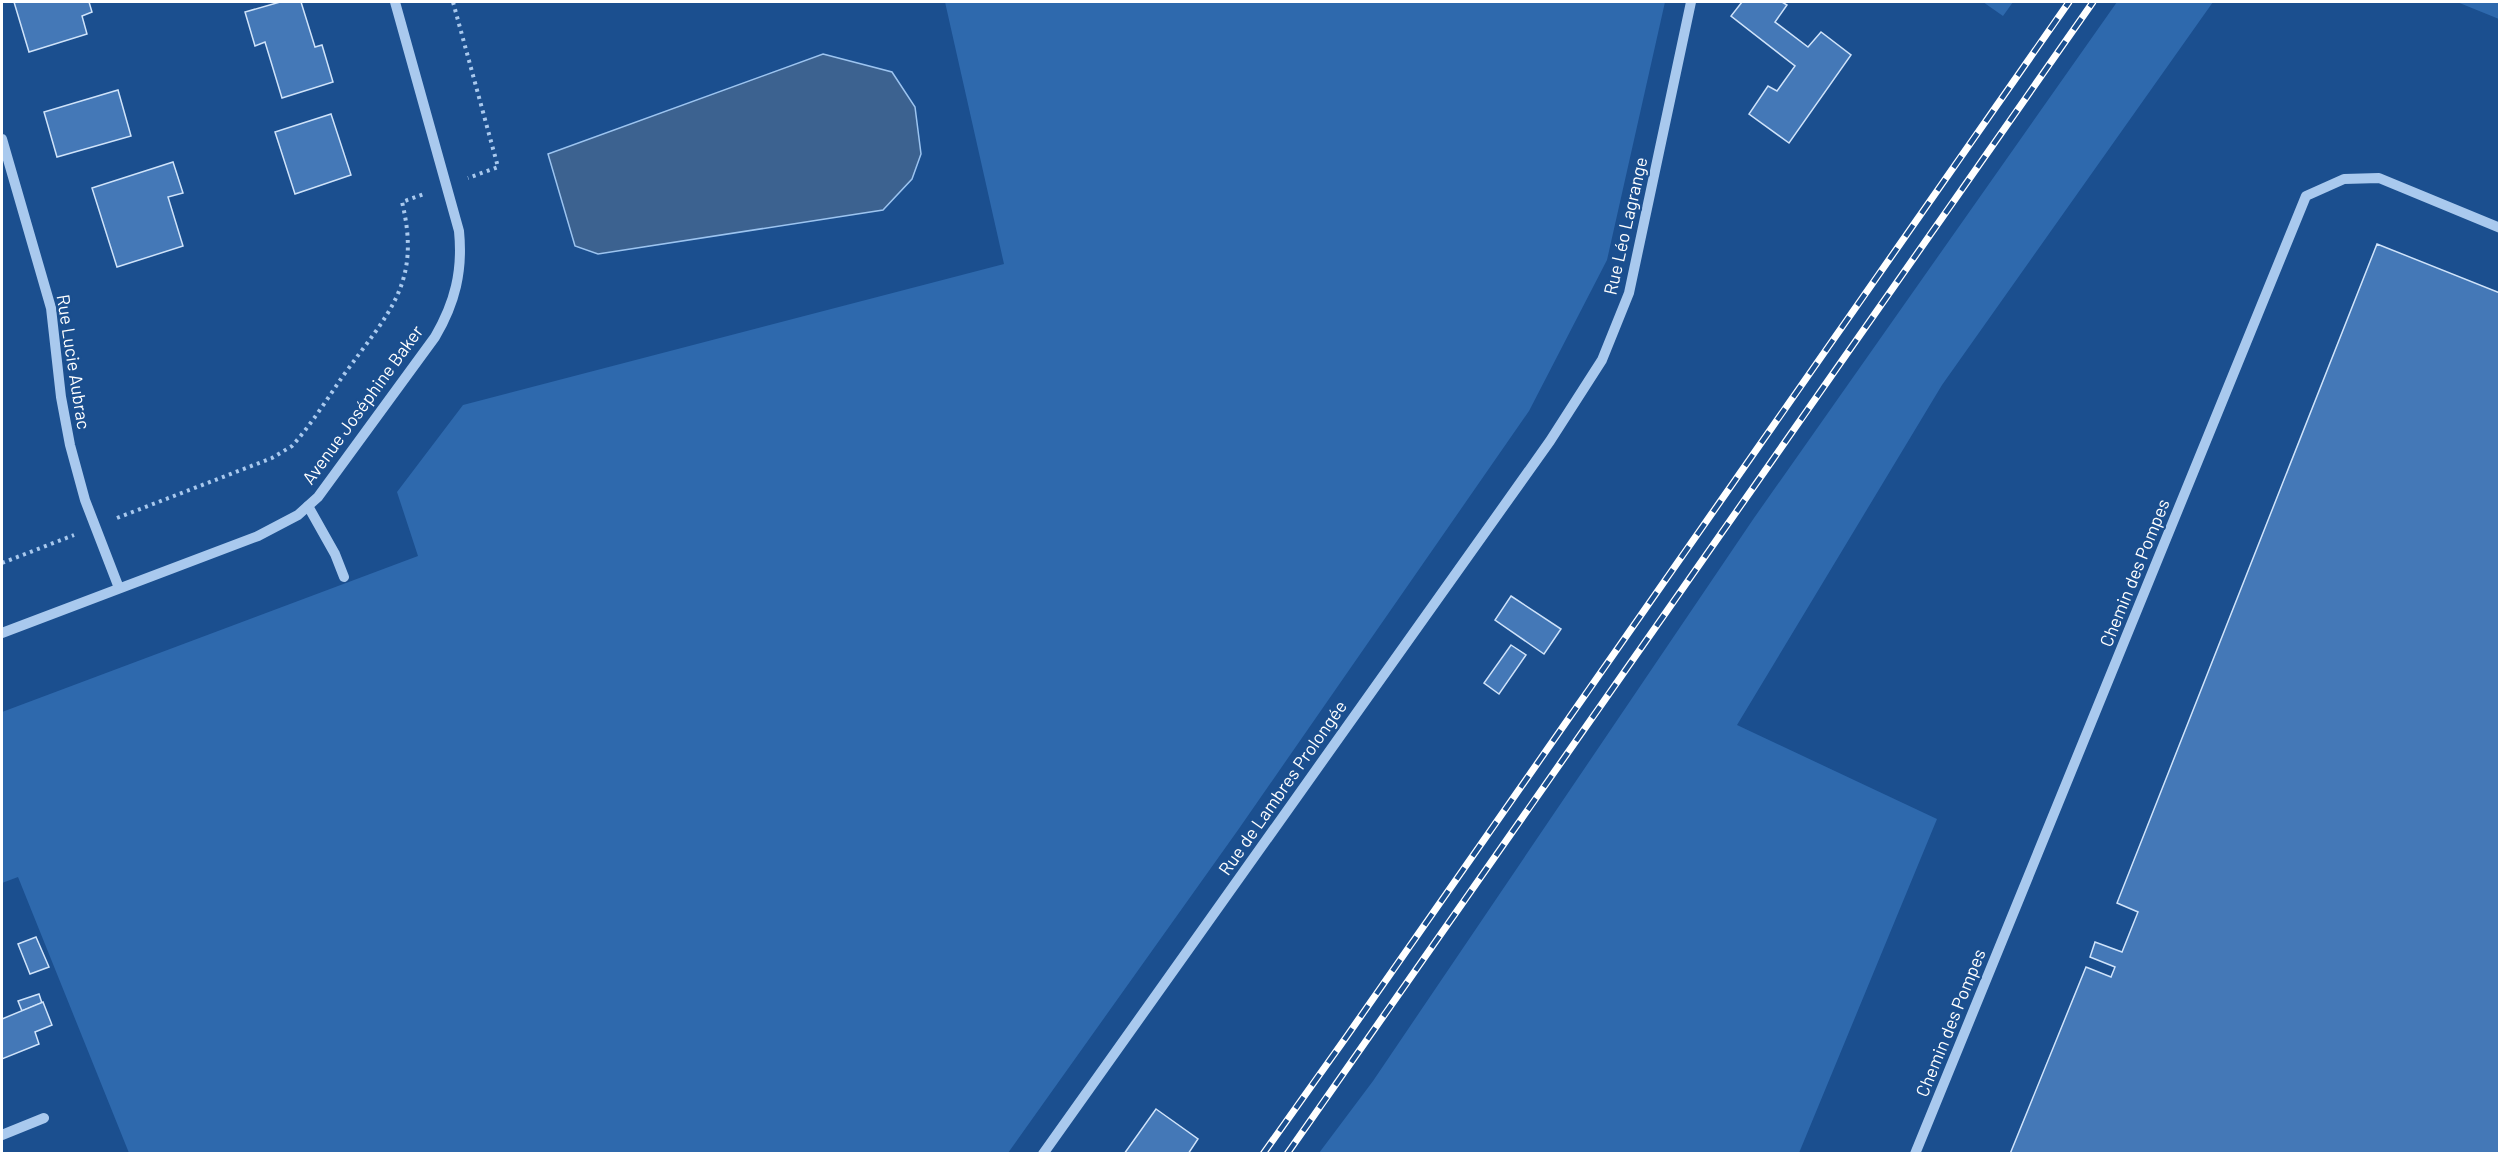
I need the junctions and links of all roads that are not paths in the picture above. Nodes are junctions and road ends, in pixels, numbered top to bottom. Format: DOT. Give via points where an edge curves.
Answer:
graph roads {
  1 [pos="394,2"];
  2 [pos="1691,2"];
  3 [pos="2,139"];
  4 [pos="2499,228"];
  5 [pos="1550,441"];
  6 [pos="308,506"];
  7 [pos="344,577"];
  8 [pos="119,588"];
  9 [pos="2,633"];
  10 [pos="44,1119"];
  11 [pos="2,1135"];
  12 [pos="1043,1154"];
  13 [pos="1915,1154"];
  1 -- 6 [label="street, Avenue Joséphine Baker" via="459,231 458,284 435,337 338,472"];
  2 -- 5 [label="street, Rue Léo Lagrange" via="1629,293 1602,360"];
  3 -- 8 [label="street, Rue Lucie Aubrac" via="51,308 70,444 85,500"];
  4 -- 13 [label="street, Chemin des Pompes" via="2379,178 2344,179 2306,196"];
  5 -- 12 [label="street, Rue de Lambres Prolongée"];
  6 -- 7 [label="street"];
  6 -- 8 [label="street, Avenue Joséphine Baker" via="258,536"];
  8 -- 9 [label="street, Avenue Joséphine Baker"];
  10 -- 11 [label="street"];
}
